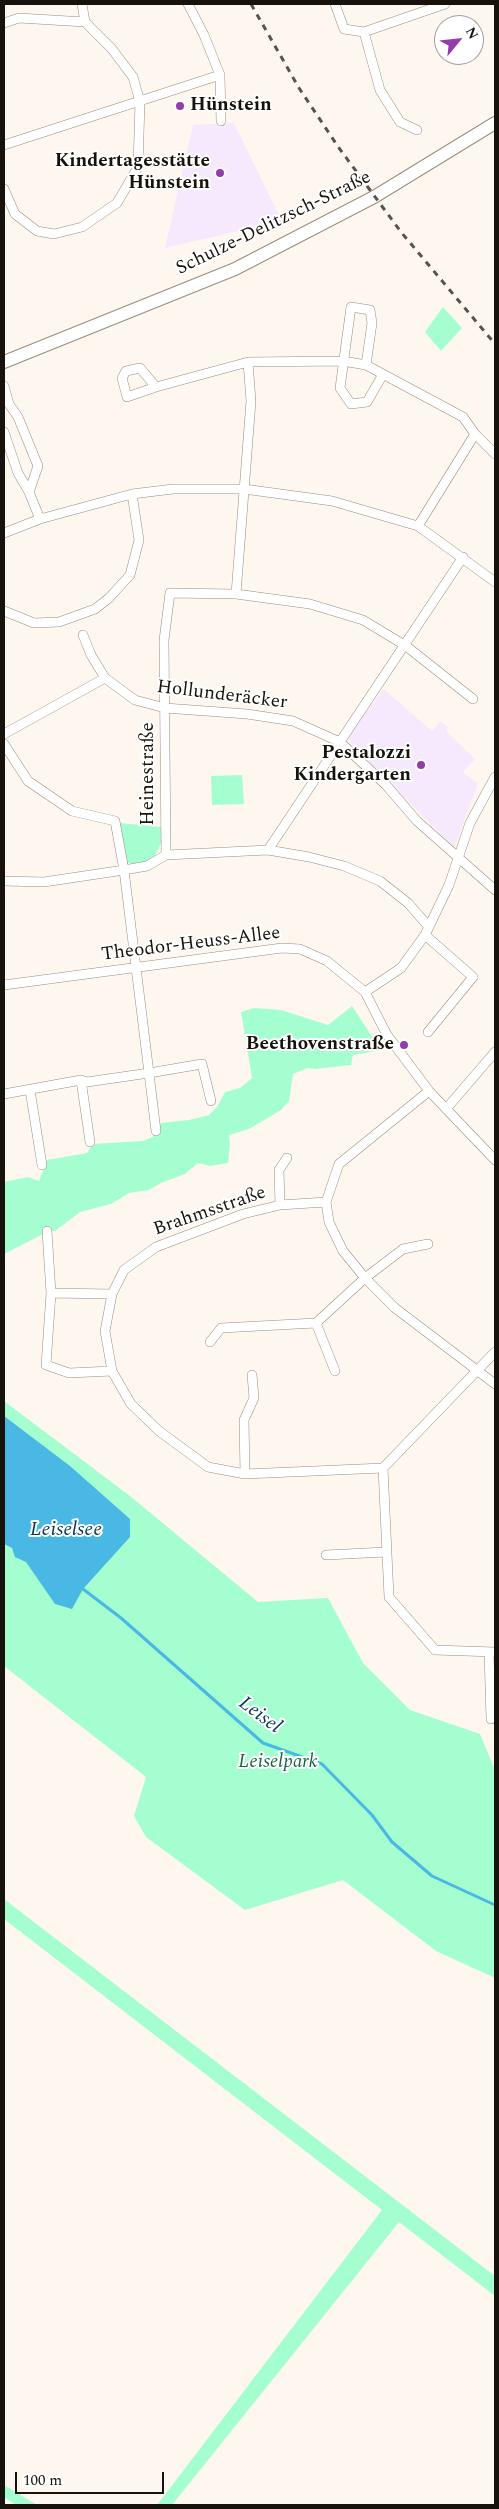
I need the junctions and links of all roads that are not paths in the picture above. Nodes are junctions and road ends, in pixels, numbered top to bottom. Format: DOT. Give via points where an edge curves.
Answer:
graph roads {
  1 [pos="82,4"];
  2 [pos="188,4"];
  3 [pos="335,4"];
  4 [pos="445,4"];
  5 [pos="84,22"];
  6 [pos="4,23"];
  7 [pos="364,32"];
  8 [pos="220,74"];
  9 [pos="140,102"];
  10 [pos="221,121"];
  11 [pos="495,123"];
  12 [pos="417,130"];
  13 [pos="4,145"];
  14 [pos="4,189"];
  15 [pos="343,361"];
  16 [pos="4,362"];
  17 [pos="248,362"];
  18 [pos="366,366"];
  19 [pos="382,376"];
  20 [pos="4,386"];
  21 [pos="156,387"];
  22 [pos="6,405"];
  23 [pos="4,432"];
  24 [pos="475,434"];
  25 [pos="495,454"];
  26 [pos="244,489"];
  27 [pos="29,492"];
  28 [pos="132,494"];
  29 [pos="40,519"];
  30 [pos="418,526"];
  31 [pos="4,533"];
  32 [pos="463,557"];
  33 [pos="495,582"];
  34 [pos="236,594"];
  35 [pos="4,611"];
  36 [pos="83,635"];
  37 [pos="406,646"];
  38 [pos="105,678"];
  39 [pos="474,699"];
  40 [pos="165,708"];
  41 [pos="4,734"];
  42 [pos="340,742"];
  43 [pos="4,744"];
  44 [pos="495,777"];
  45 [pos="268,850"];
  46 [pos="166,855"];
  47 [pos="459,857"];
  48 [pos="124,870"];
  49 [pos="4,880"];
  50 [pos="495,890"];
  51 [pos="427,931"];
  52 [pos="136,966"];
  53 [pos="4,985"];
  54 [pos="365,992"];
  55 [pos="428,1032"];
  56 [pos="495,1052"];
  57 [pos="149,1073"];
  58 [pos="81,1080"];
  59 [pos="30,1090"];
  60 [pos="429,1091"];
  61 [pos="4,1094"];
  62 [pos="211,1101"];
  63 [pos="446,1109"];
  64 [pos="156,1131"];
  65 [pos="90,1142"];
  66 [pos="287,1158"];
  67 [pos="495,1160"];
  68 [pos="42,1166"];
  69 [pos="326,1202"];
  70 [pos="280,1205"];
  71 [pos="47,1232"];
  72 [pos="428,1244"];
  73 [pos="365,1278"];
  74 [pos="51,1293"];
  75 [pos="112,1294"];
  76 [pos="316,1323"];
  77 [pos="210,1342"];
  78 [pos="495,1352"];
  79 [pos="112,1371"];
  80 [pos="335,1371"];
  81 [pos="478,1372"];
  82 [pos="252,1375"];
  83 [pos="495,1384"];
  84 [pos="383,1468"];
  85 [pos="245,1474"];
  86 [pos="386,1552"];
  87 [pos="326,1555"];
  88 [pos="492,1652"];
  89 [pos="491,1719"];
  1 -- 5 [label="street"];
  2 -- 8 [label="street"];
  3 -- 7 [label="street" via="344,29"];
  4 -- 7 [label="street"];
  5 -- 6 [label="street" via="19,18"];
  5 -- 9 [label="street" via="112,49 133,77"];
  7 -- 12 [label="street" via="380,90 400,122"];
  8 -- 9 [label="street"];
  8 -- 10 [label="street"];
  9 -- 13 [label="street"];
  9 -- 14 [label="street" via="138,167 118,203 82,227 54,234 37,231 15,214"];
  11 -- 16 [label="main road, Schulze-Delitzsch-Straße" via="374,197 235,269"];
  15 -- 17 [label="street"];
  15 -- 18 [label="street"];
  15 -- 18 [label="street" via="351,306 370,310 372,323"];
  15 -- 19 [label="street" via="340,388 351,404 367,402"];
  17 -- 21 [label="street"];
  17 -- 26 [label="street" via="251,401"];
  18 -- 19 [label="street"];
  19 -- 24 [label="street" via="463,417"];
  20 -- 22 [label="street"];
  22 -- 27 [label="street" via="18,417 38,466"];
  23 -- 27 [label="street" via="18,473"];
  24 -- 25 [label="street"];
  24 -- 30 [label="street"];
  26 -- 28 [label="street" via="173,489"];
  26 -- 30 [label="street" via="332,501"];
  26 -- 34 [label="street"];
  27 -- 29 [label="street"];
  28 -- 29 [label="street"];
  28 -- 35 [label="street" via="139,540 130,575 109,598 95,609 59,622 34,623"];
  29 -- 31 [label="street"];
  30 -- 32 [label="street"];
  32 -- 33 [label="street"];
  32 -- 37 [label="street"];
  34 -- 37 [label="street, Heinestraße" via="310,604 363,620"];
  34 -- 40 [label="street, Heinestraße" via="170,593 164,640"];
  36 -- 38 [label="street, Hollunderäcker"];
  37 -- 39 [label="street, Heinestraße"];
  37 -- 42 [label="street"];
  38 -- 40 [label="street, Hollunderäcker" via="135,700"];
  38 -- 41 [label="street"];
  40 -- 42 [label="street, Hollunderäcker" via="293,721"];
  40 -- 46 [label="street, Heinestraße"];
  42 -- 45 [label="street"];
  42 -- 47 [label="street, Hollunderäcker" via="386,785 417,821"];
  43 -- 48 [label="street" via="28,781 72,811 115,821"];
  44 -- 47 [label="street" via="470,823"];
  45 -- 46 [label="street"];
  45 -- 51 [label="street" via="344,866 380,881 408,903"];
  46 -- 48 [label="street" via="147,866"];
  47 -- 50 [label="street, Hollunderäcker"];
  47 -- 51 [label="street"];
  48 -- 49 [label="street" via="44,882"];
  48 -- 52 [label="street"];
  51 -- 54 [label="street" via="401,968"];
  51 -- 55 [label="street" via="473,977"];
  52 -- 53 [label="street, Theodor-Heuss-Allee"];
  52 -- 54 [label="street, Theodor-Heuss-Allee" via="282,948 300,949 327,961"];
  52 -- 57 [label="street"];
  54 -- 60 [label="street, Theodor-Heuss-Allee" via="387,1035"];
  56 -- 63 [label="street"];
  57 -- 58 [label="street" via="87,1082"];
  57 -- 62 [label="street" via="202,1064"];
  57 -- 64 [label="street"];
  58 -- 59 [label="street"];
  58 -- 65 [label="street"];
  59 -- 61 [label="street"];
  59 -- 68 [label="street"];
  60 -- 63 [label="street, Theodor-Heuss-Allee"];
  60 -- 69 [label="street" via="339,1164"];
  63 -- 67 [label="street, Theodor-Heuss-Allee"];
  66 -- 70 [label="street, Brahmsstraße" via="279,1170"];
  69 -- 70 [label="street, Brahmsstraße"];
  69 -- 73 [label="street" via="329,1222 343,1251"];
  70 -- 75 [label="street, Brahmsstraße" via="242,1214 156,1247 124,1270"];
  71 -- 74 [label="street"];
  72 -- 73 [label="street" via="403,1249"];
  73 -- 76 [label="street"];
  73 -- 81 [label="street" via="395,1308"];
  74 -- 75 [label="street"];
  74 -- 79 [label="street" via="46,1366 69,1372"];
  75 -- 79 [label="street, Brahmsstraße" via="105,1332"];
  76 -- 77 [label="street" via="221,1328"];
  76 -- 80 [label="street"];
  78 -- 81 [label="street"];
  79 -- 85 [label="street, Brahmsstraße" via="131,1404 159,1431 208,1467"];
  81 -- 83 [label="street"];
  81 -- 84 [label="street"];
  82 -- 85 [label="street" via="254,1398 244,1420"];
  84 -- 85 [label="street, Brahmsstraße"];
  84 -- 86 [label="street"];
  86 -- 87 [label="street"];
  86 -- 88 [label="street" via="389,1597 435,1650"];
  88 -- 89 [label="street"];
}
